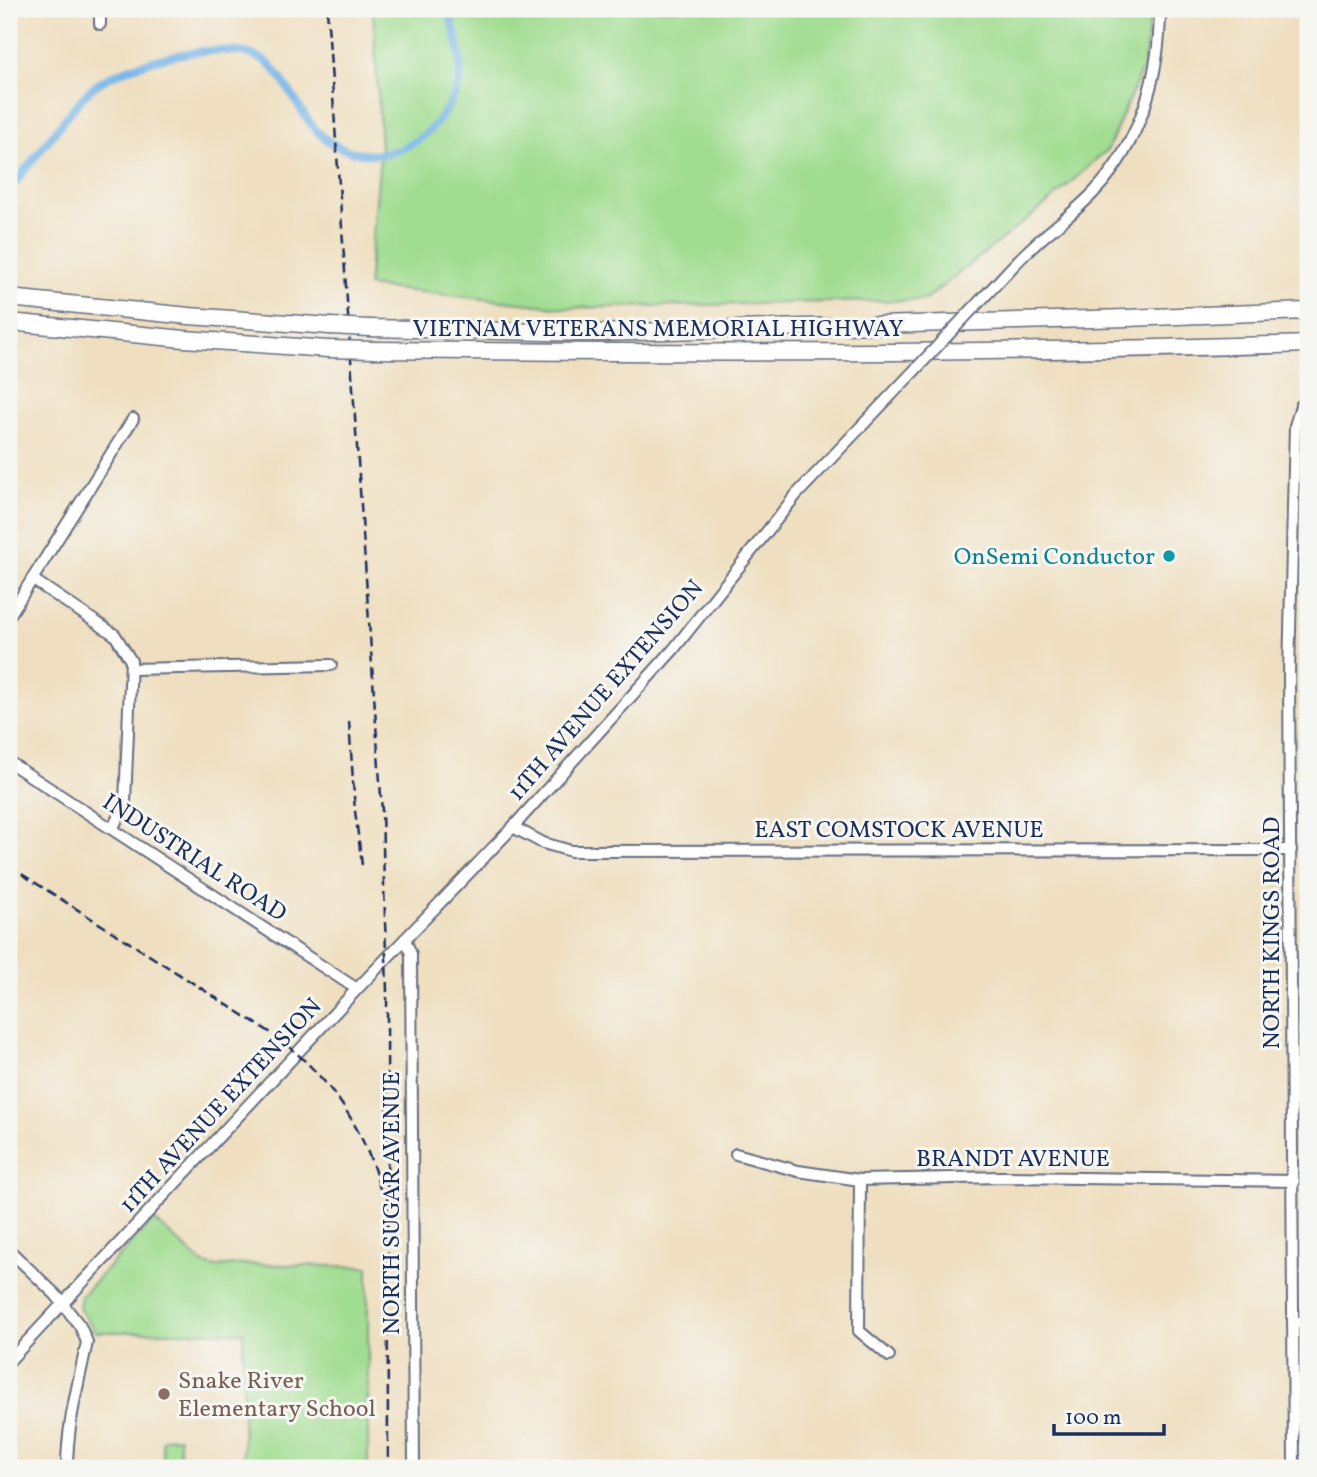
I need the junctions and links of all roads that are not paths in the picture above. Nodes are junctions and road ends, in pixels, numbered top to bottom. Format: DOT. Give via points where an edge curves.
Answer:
graph roads {
  1 [pos="100,9"];
  2 [pos="1160,9"];
  3 [pos="100,24"];
  4 [pos="9,297"];
  5 [pos="1308,311"];
  6 [pos="9,322"];
  7 [pos="1308,344"];
  8 [pos="1308,399"];
  9 [pos="133,419"];
  10 [pos="32,579"];
  11 [pos="9,616"];
  12 [pos="331,666"];
  13 [pos="131,669"];
  14 [pos="9,762"];
  15 [pos="513,827"];
  16 [pos="113,828"];
  17 [pos="1291,850"];
  18 [pos="405,939"];
  19 [pos="358,989"];
  20 [pos="736,1154"];
  21 [pos="860,1180"];
  22 [pos="1294,1181"];
  23 [pos="9,1250"];
  24 [pos="63,1304"];
  25 [pos="1293,1322"];
  26 [pos="1308,1322"];
  27 [pos="10,1355"];
  28 [pos="889,1356"];
  29 [pos="67,1468"];
  30 [pos="414,1468"];
  31 [pos="1294,1468"];
  1 -- 3 [label="street"];
  2 -- 15 [label="street, 11TH AVENUE EXTENSION, bridge" via="1146,107 1121,156 1096,190 1028,251 796,495 656,670"];
  4 -- 5 [label="highway, VIETNAM VETERANS MEMORIAL HIGHWAY, bridge" via="330,326 596,333"];
  6 -- 7 [label="highway, VIETNAM VETERANS MEMORIAL HIGHWAY, bridge" via="184,339 375,350 1123,350"];
  8 -- 17 [label="street, NORTH KINGS ROAD" via="1295,426 1289,673"];
  9 -- 10 [label="street"];
  10 -- 11 [label="street"];
  10 -- 13 [label="street" via="115,635"];
  12 -- 13 [label="street"];
  13 -- 16 [label="street" via="125,802"];
  14 -- 16 [label="street, INDUSTRIAL ROAD"];
  15 -- 17 [label="street, EAST COMSTOCK AVENUE" via="570,851"];
  15 -- 18 [label="street, 11TH AVENUE EXTENSION"];
  16 -- 19 [label="street, INDUSTRIAL ROAD"];
  17 -- 22 [label="street, NORTH KINGS ROAD"];
  18 -- 19 [label="street, 11TH AVENUE EXTENSION"];
  18 -- 30 [label="street, NORTH SUGAR AVENUE" via="411,954"];
  19 -- 24 [label="street, 11TH AVENUE EXTENSION"];
  20 -- 21 [label="street, BRANDT AVENUE" via="798,1171"];
  21 -- 22 [label="street, BRANDT AVENUE"];
  21 -- 28 [label="street" via="859,1331"];
  22 -- 25 [label="street, NORTH KINGS ROAD"];
  23 -- 24 [label="street"];
  24 -- 27 [label="street, 11TH AVENUE EXTENSION"];
  24 -- 29 [label="street" via="87,1342 74,1392"];
  25 -- 26 [label="street"];
  25 -- 31 [label="street, NORTH KINGS ROAD"];
}
